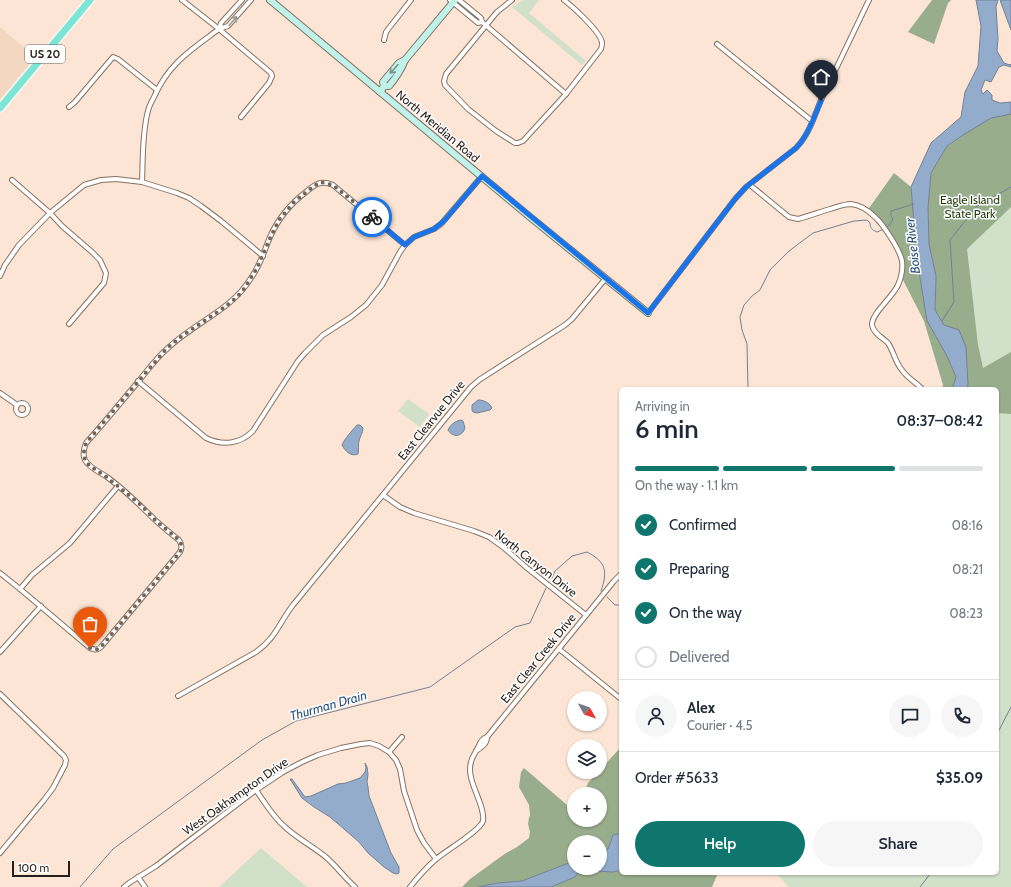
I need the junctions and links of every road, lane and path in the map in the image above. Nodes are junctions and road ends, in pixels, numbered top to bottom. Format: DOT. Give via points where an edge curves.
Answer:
graph roads {
  1 [pos="90,0"];
  2 [pos="182,0"];
  3 [pos="242,0"];
  4 [pos="251,0"];
  5 [pos="270,0"];
  6 [pos="411,0"];
  7 [pos="512,0"];
  8 [pos="564,0"];
  9 [pos="869,0"];
  10 [pos="454,1"];
  11 [pos="486,26"];
  12 [pos="219,29"];
  13 [pos="384,40"];
  14 [pos="717,44"];
  15 [pos="382,89"];
  16 [pos="157,90"];
  17 [pos="566,94"];
  18 [pos="69,107"];
  19 [pos="0,108"];
  20 [pos="241,117"];
  21 [pos="812,121"];
  22 [pos="482,176"];
  23 [pos="12,180"];
  24 [pos="142,182"];
  25 [pos="750,185"];
  26 [pos="50,213"];
  27 [pos="405,245"];
  28 [pos="263,256"];
  29 [pos="0,276"];
  30 [pos="606,278"];
  31 [pos="648,313"];
  32 [pos="69,324"];
  33 [pos="138,382"];
  34 [pos="920,387"];
  35 [pos="0,393"];
  36 [pos="17,406"];
  37 [pos="118,486"];
  38 [pos="383,495"];
  39 [pos="0,573"];
  40 [pos="619,576"];
  41 [pos="20,589"];
  42 [pos="41,606"];
  43 [pos="586,615"];
  44 [pos="559,649"];
  45 [pos="0,652"];
  46 [pos="1,696"];
  47 [pos="178,696"];
  48 [pos="619,697"];
  49 [pos="402,737"];
  50 [pos="389,752"];
  51 [pos="256,790"];
  52 [pos="0,853"];
  53 [pos="436,859"];
  54 [pos="138,877"];
  55 [pos="124,887"];
  56 [pos="145,887"];
  57 [pos="355,887"];
  58 [pos="410,887"];
  1 -- 19 [label="main road, US 20"];
  2 -- 12 [label="street"];
  3 -- 12 [label="street"];
  12 -- 4 [label="street, one-way" via="228,26"];
  5 -- 15 [label="street, North Meridian Road"];
  6 -- 13 [label="street" via="389,28"];
  7 -- 11 [label="street" via="497,12"];
  8 -- 17 [label="street" via="584,18 602,44 601,49"];
  9 -- 21 [label="street"];
  10 -- 11 [label="street" via="478,23 482,22"];
  10 -- 15 [label="street" via="405,60 392,82"];
  11 -- 17 [label="street"];
  11 -- 17 [label="street" via="446,74 444,81 468,109 512,142 518,143 523,141"];
  12 -- 16 [label="street" via="177,62"];
  12 -- 20 [label="street" via="272,76 270,84"];
  14 -- 21 [label="street"];
  15 -- 22 [label="street, North Meridian Road"];
  16 -- 18 [label="street" via="113,57"];
  16 -- 24 [label="street" via="148,110"];
  21 -- 25 [label="street" via="802,142"];
  22 -- 27 [label="street" via="444,221 434,229 414,237"];
  22 -- 30 [label="street, North Meridian Road"];
  23 -- 26 [label="street"];
  24 -- 26 [label="street" via="116,179 84,185"];
  24 -- 28 [label="street" via="189,198"];
  25 -- 31 [label="street" via="735,199"];
  25 -- 34 [label="street" via="789,217 798,219 851,204 860,206 876,217 902,261 898,285 878,310 872,325 877,334 890,346 902,371"];
  26 -- 29 [label="street" via="19,245"];
  26 -- 32 [label="street" via="100,260 106,273 104,282"];
  27 -- 28 [label="street" via="333,185 321,182 294,202 284,214 276,225"];
  27 -- 33 [label="street" via="375,295 361,309 309,348 253,431 246,437 226,444 206,438"];
  28 -- 33 [label="street" via="251,279 236,298 172,344"];
  30 -- 31 [label="street, North Meridian Road"];
  30 -- 38 [label="street, East Clearvue Drive" via="565,325 471,387"];
  33 -- 37 [label="street" via="86,443 84,450 86,462"];
  35 -- 36 [label="street"];
  37 -- 41 [label="street" via="70,543 32,575"];
  37 -- 42 [label="street" via="181,542 180,552 99,649 90,648"];
  38 -- 43 [label="street, North Canyon Drive" via="414,513 489,537"];
  38 -- 47 [label="street, East Clearvue Drive" via="291,608 266,644"];
  39 -- 41 [label="street"];
  40 -- 43 [label="street, East Clear Creek Drive"];
  41 -- 42 [label="street"];
  42 -- 45 [label="street"];
  43 -- 44 [label="street, East Clear Creek Drive"];
  44 -- 48 [label="street"];
  44 -- 53 [label="street, East Clear Creek Drive" via="487,737 483,747 473,755 470,774 482,810 482,822 476,830"];
  46 -- 52 [label="street" via="66,760 44,800"];
  49 -- 50 [label="street"];
  50 -- 51 [label="street, West Oakhampton Drive" via="370,743 340,748 302,762"];
  50 -- 53 [label="street" via="400,769 404,792 417,830"];
  51 -- 54 [label="street, West Oakhampton Drive"];
  51 -- 57 [label="street" via="280,822 327,858"];
  53 -- 58 [label="street"];
  54 -- 55 [label="street, West Oakhampton Drive"];
  54 -- 56 [label="street"];
}
